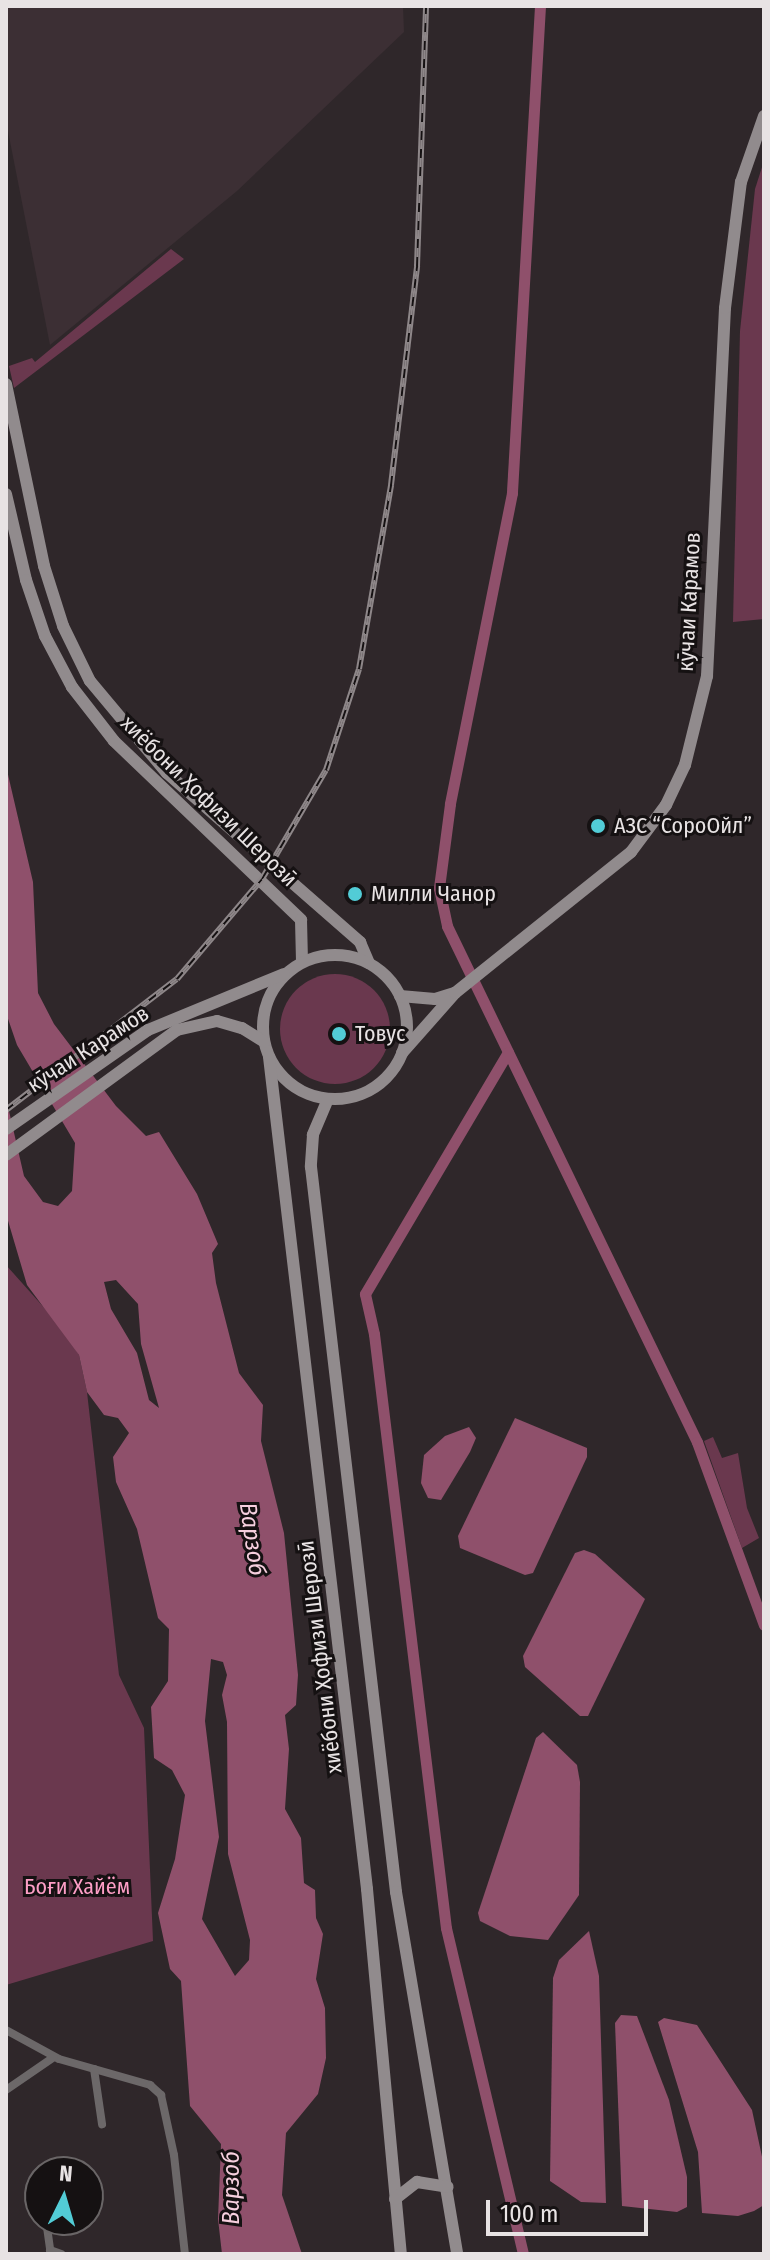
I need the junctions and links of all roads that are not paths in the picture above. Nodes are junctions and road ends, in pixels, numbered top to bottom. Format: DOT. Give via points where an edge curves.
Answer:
graph roads {
  1 [pos="764,116"];
  2 [pos="6,384"];
  3 [pos="6,494"];
  4 [pos="33,517"];
  5 [pos="12,521"];
  6 [pos="302,962"];
  7 [pos="369,963"];
  8 [pos="284,974"];
  9 [pos="455,993"];
  10 [pos="400,996"];
  11 [pos="264,1042"];
  12 [pos="402,1053"];
  13 [pos="269,1057"];
  14 [pos="328,1099"];
  15 [pos="6,1129"];
  16 [pos="6,1155"];
  17 [pos="6,2030"];
  18 [pos="54,2057"];
  19 [pos="94,2069"];
  20 [pos="6,2090"];
  21 [pos="102,2124"];
  22 [pos="448,2187"];
  23 [pos="395,2199"];
  24 [pos="48,2236"];
  25 [pos="61,2254"];
  26 [pos="185,2254"];
  27 [pos="401,2254"];
  28 [pos="457,2254"];
  1 -- 9 [label="main road, кӯчаи Карамов" via="741,182 725,308 707,676 685,765 666,805 631,852"];
  2 -- 4 [label="main road, хиёбони Ҳофизи Шерозӣ"];
  3 -- 5 [label="main road, хиёбони Ҳофизи Шерозӣ"];
  4 -- 5 [label="main road"];
  4 -- 7 [label="main road, хиёбони Ҳофизи Шерозӣ" via="63,626 90,681 167,773 360,942"];
  5 -- 6 [label="main road, хиёбони Ҳофизи Шерозӣ" via="45,636 72,687 114,741 301,920"];
  6 -- 7 [label="main road, хиёбони Ҳофизи Шерозӣ" via="342,955"];
  6 -- 8 [label="main road, хиёбони Ҳофизи Шерозӣ"];
  7 -- 10 [label="main road, хиёбони Ҳофизи Шерозӣ"];
  8 -- 11 [label="main road, хиёбони Ҳофизи Шерозӣ" via="262,1018"];
  8 -- 15 [label="main road, кӯчаи Карамов" via="186,1012 112,1052"];
  9 -- 10 [label="main road" via="435,999"];
  9 -- 12 [label="main road, кӯчаи Карамов"];
  10 -- 12 [label="main road" via="406,1025"];
  11 -- 13 [label="main road, хиёбони Ҳофизи Шерозӣ"];
  11 -- 16 [label="main road, кӯчаи Карамов" via="242,1028 202,1021 161,1039"];
  12 -- 14 [label="main road" via="373,1088"];
  13 -- 14 [label="main road, хиёбони Ҳофизи Шерозӣ" via="293,1086"];
  13 -- 23 [label="main road, хиёбони Ҳофизи Шерозӣ" via="367,1889"];
  14 -- 22 [label="main road" via="313,1135 311,1167 396,1892"];
  17 -- 18 [label="street"];
  18 -- 19 [label="street"];
  18 -- 20 [label="street"];
  19 -- 21 [label="street"];
  19 -- 26 [label="street" via="150,2085 161,2095"];
  22 -- 23 [label="main road" via="417,2182"];
  22 -- 28 [label="main road"];
  23 -- 27 [label="main road, хиёбони Ҳофизи Шерозӣ"];
  24 -- 25 [label="street" via="50,2250"];
}
